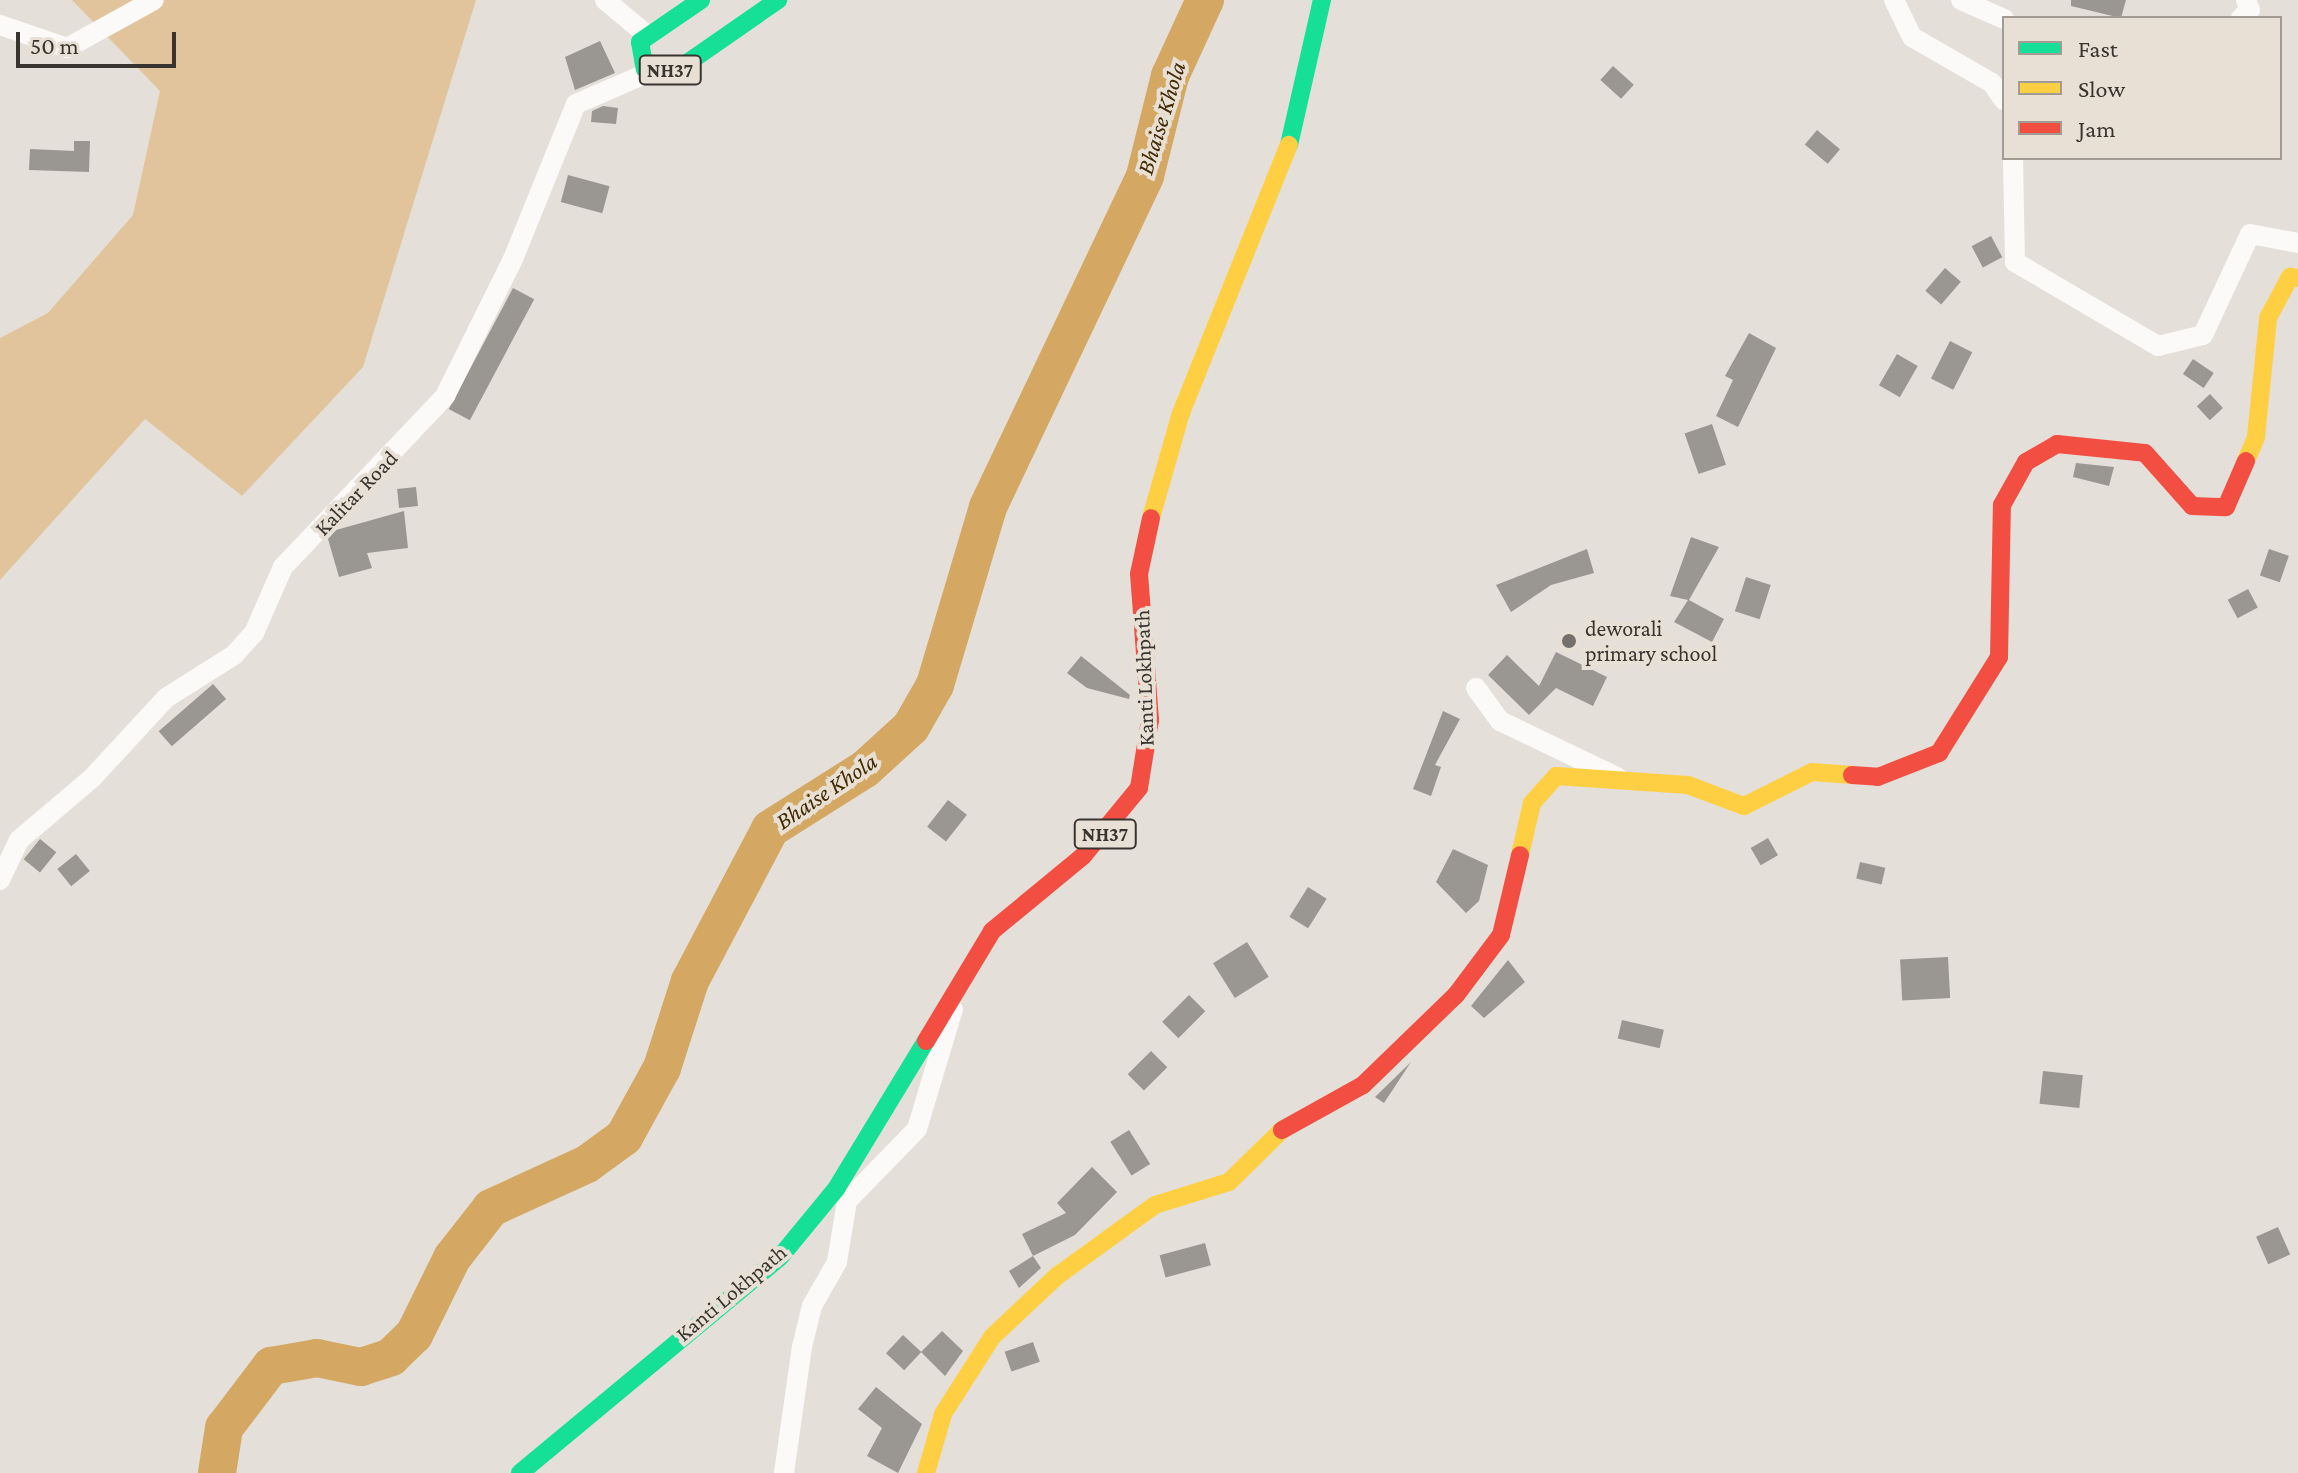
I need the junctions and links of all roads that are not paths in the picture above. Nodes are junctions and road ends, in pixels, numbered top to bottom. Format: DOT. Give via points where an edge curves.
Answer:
graph roads {
  1 [pos="154,0"];
  2 [pos="605,0"];
  3 [pos="701,0"];
  4 [pos="778,0"];
  5 [pos="1322,0"];
  6 [pos="1894,0"];
  7 [pos="1961,0"];
  8 [pos="2002,18"];
  9 [pos="0,25"];
  10 [pos="647,35"];
  11 [pos="652,71"];
  12 [pos="2002,97"];
  13 [pos="2013,160"];
  14 [pos="2298,243"];
  15 [pos="2298,278"];
  16 [pos="1476,688"];
  17 [pos="1631,785"];
  18 [pos="0,880"];
  19 [pos="957,991"];
  20 [pos="520,1473"];
  21 [pos="784,1473"];
  22 [pos="926,1473"];
  1 -- 9 [label="street" via="67,48"];
  2 -- 10 [label="street"];
  3 -- 10 [label="street, NH37"];
  4 -- 11 [label="street, NH37" via="683,66"];
  5 -- 19 [label="street, Kanti Lokhpath / NH37" via="1284,165 1181,413 1156,493 1139,574 1150,720 1139,788 1083,856 992,931"];
  6 -- 12 [label="street" via="1912,37 1992,83"];
  7 -- 8 [label="street"];
  10 -- 11 [label="street, NH37" via="637,56"];
  11 -- 18 [label="street, Kalitar Road" via="576,104 513,259 445,396 283,567 254,633 234,655 166,698 92,778 19,840"];
  13 -- 14 [label="street" via="2015,262 2158,346 2203,335 2250,234"];
  15 -- 17 [label="street" via="2290,277 2268,318 2256,437 2226,507 2192,506 2145,453 2057,444 2026,462 2002,505 1999,657 1939,753 1878,777 1812,772 1744,806 1688,785"];
  16 -- 17 [label="street" via="1500,721"];
  17 -- 22 [label="street" via="1556,776 1532,803 1501,935 1456,995 1363,1085 1289,1123 1229,1182 1155,1205 1057,1276 984,1350 943,1414"];
  19 -- 20 [label="street, Kanti Lokhpath / NH37" via="836,1189 780,1257"];
  19 -- 21 [label="street" via="917,1129 847,1201 837,1262 812,1306 802,1347"];
}
